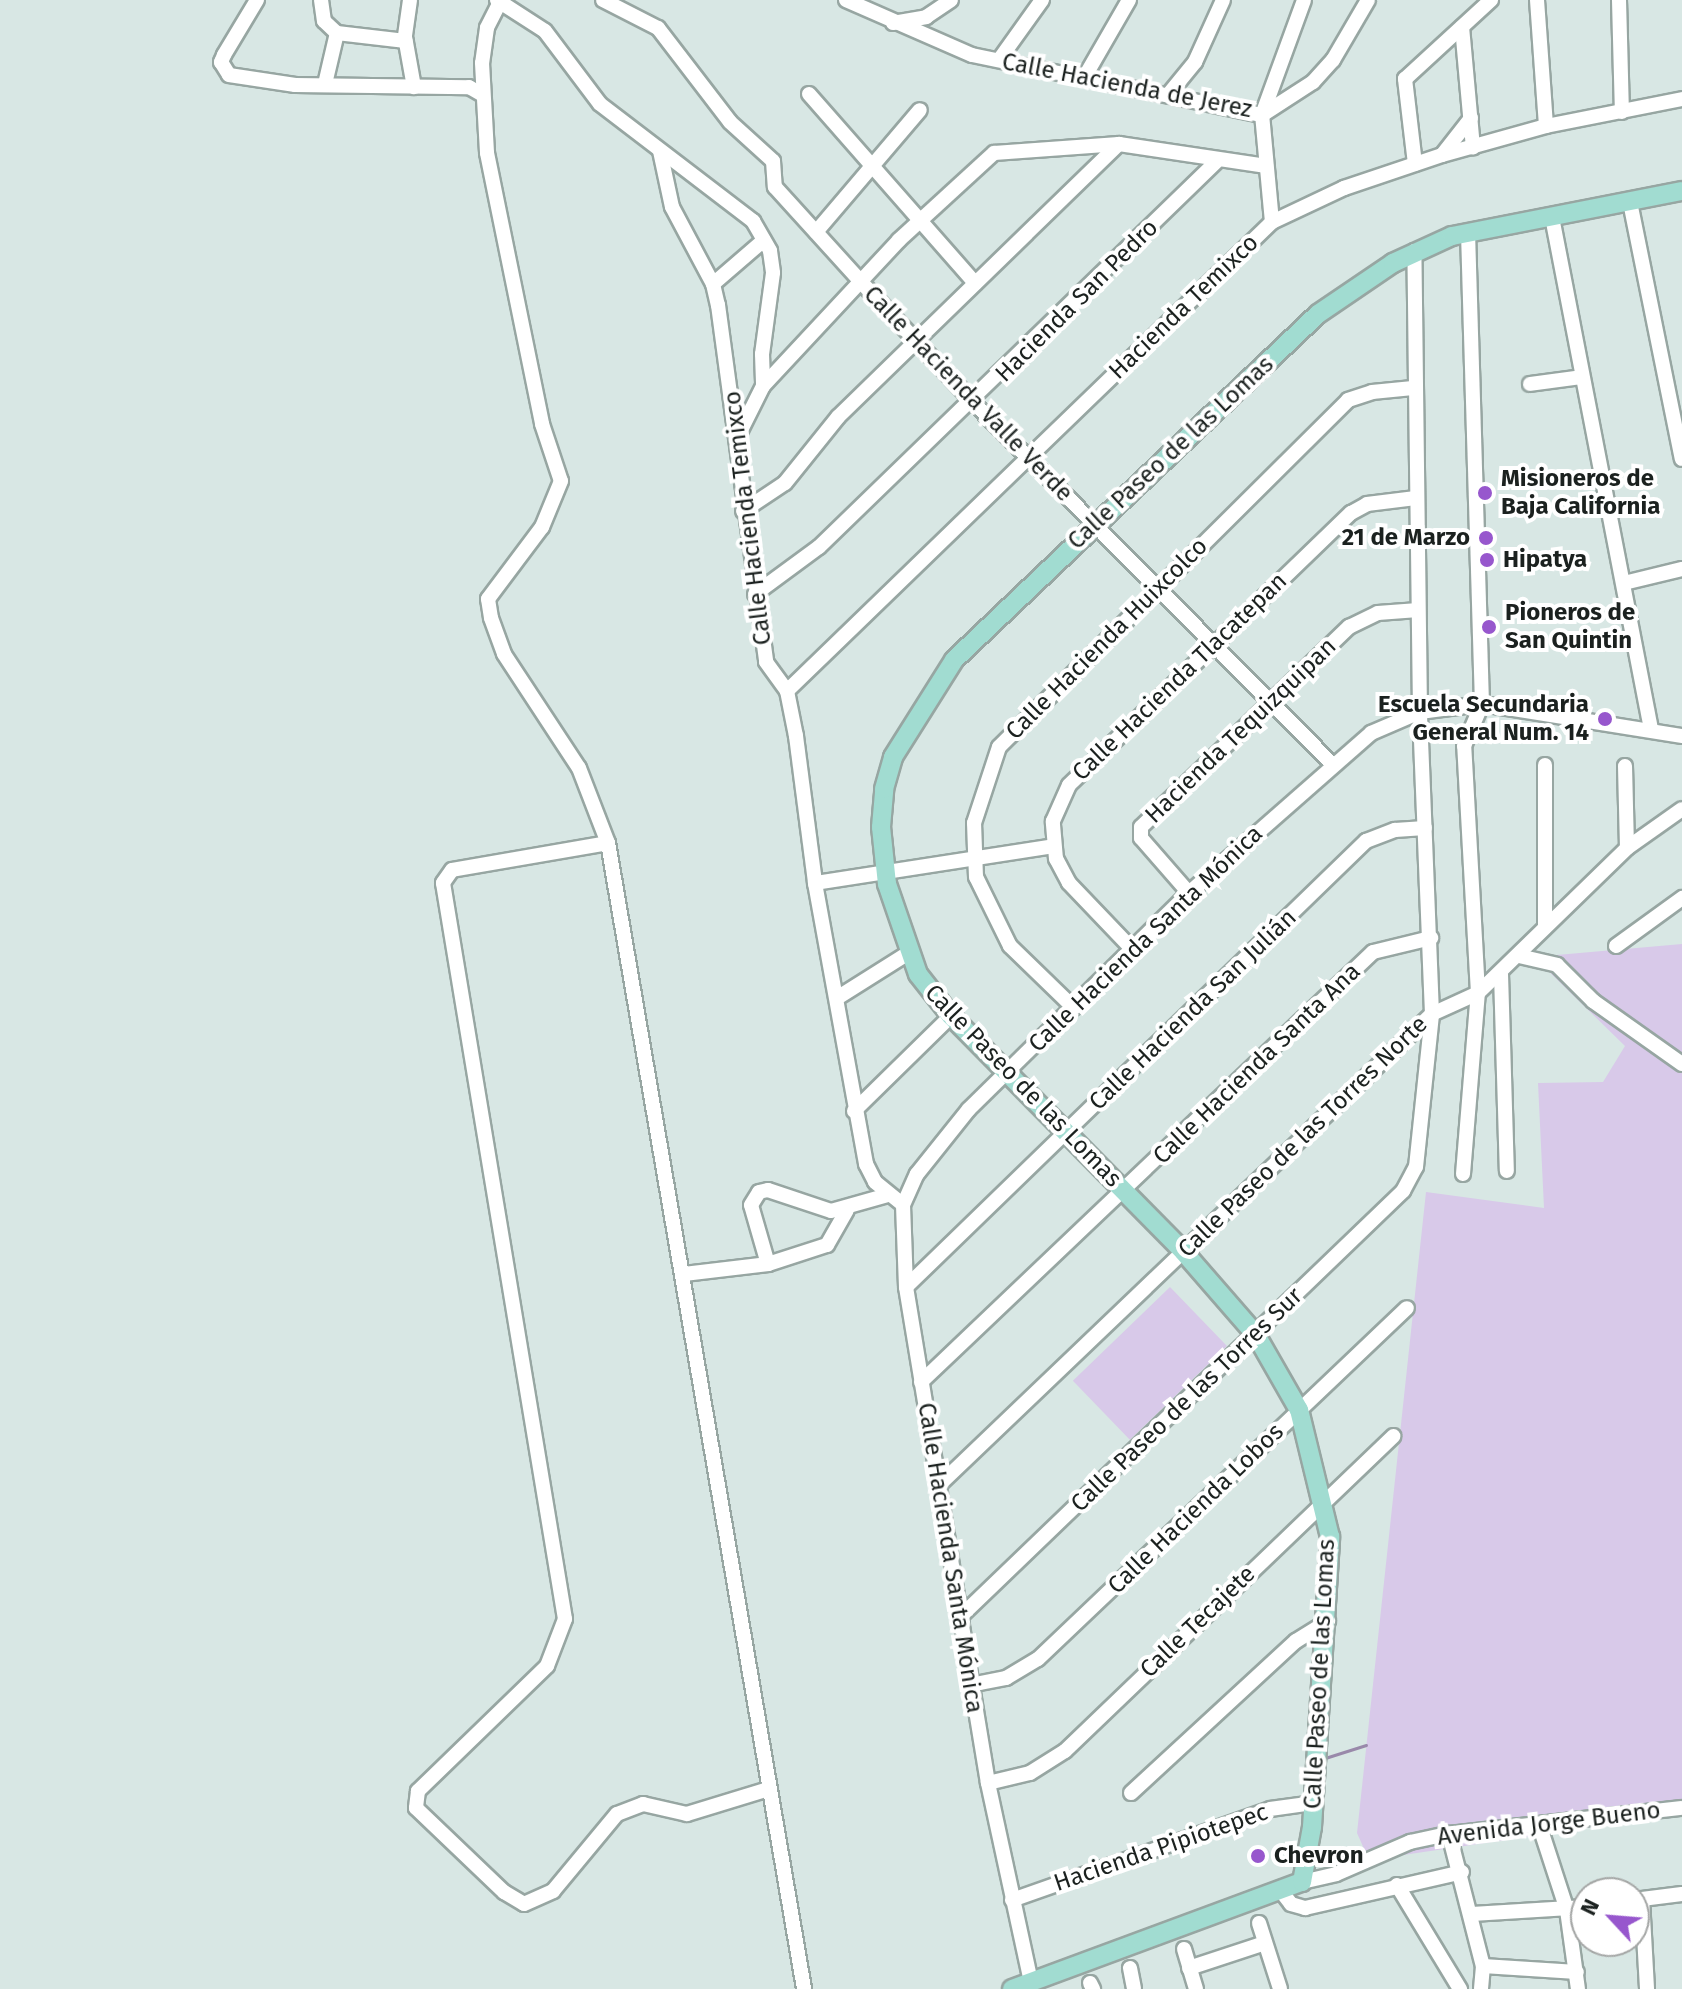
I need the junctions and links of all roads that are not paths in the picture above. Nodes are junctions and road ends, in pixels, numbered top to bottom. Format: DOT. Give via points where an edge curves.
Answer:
graph roads {
  1 [pos="257,0"];
  2 [pos="321,0"];
  3 [pos="410,0"];
  4 [pos="603,0"];
  5 [pos="846,0"];
  6 [pos="951,0"];
  7 [pos="1042,0"];
  8 [pos="1129,0"];
  9 [pos="1223,0"];
  10 [pos="1304,0"];
  11 [pos="1368,0"];
  12 [pos="1491,0"];
  13 [pos="1537,0"];
  14 [pos="1619,0"];
  15 [pos="498,1"];
  16 [pos="893,23"];
  17 [pos="1462,27"];
  18 [pos="337,33"];
  19 [pos="406,41"];
  20 [pos="999,60"];
  21 [pos="1084,78"];
  22 [pos="325,84"];
  23 [pos="414,87"];
  24 [pos="809,94"];
  25 [pos="483,95"];
  26 [pos="1168,95"];
  27 [pos="1682,99"];
  28 [pos="920,110"];
  29 [pos="1622,112"];
  30 [pos="1262,115"];
  31 [pos="1471,117"];
  32 [pos="1546,126"];
  33 [pos="1119,144"];
  34 [pos="1473,148"];
  35 [pos="660,151"];
  36 [pos="1442,155"];
  37 [pos="1216,162"];
  38 [pos="1415,164"];
  39 [pos="875,166"];
  40 [pos="1266,166"];
  41 [pos="1682,191"];
  42 [pos="1630,202"];
  43 [pos="1552,217"];
  44 [pos="923,219"];
  45 [pos="1272,222"];
  46 [pos="816,232"];
  47 [pos="1468,232"];
  48 [pos="764,240"];
  49 [pos="1414,251"];
  50 [pos="862,283"];
  51 [pos="975,283"];
  52 [pos="713,284"];
  53 [pos="918,339"];
  54 [pos="1582,377"];
  55 [pos="1530,384"];
  56 [pos="763,386"];
  57 [pos="1413,388"];
  58 [pos="974,403"];
  59 [pos="737,439"];
  60 [pos="1029,458"];
  61 [pos="1682,459"];
  62 [pos="1416,498"];
  63 [pos="743,511"];
  64 [pos="1094,525"];
  65 [pos="1682,569"];
  66 [pos="1624,583"];
  67 [pos="1157,587"];
  68 [pos="755,594"];
  69 [pos="1418,610"];
  70 [pos="1214,645"];
  71 [pos="787,691"];
  72 [pos="1269,700"];
  73 [pos="1482,704"];
  74 [pos="1420,712"];
  75 [pos="1651,729"];
  76 [pos="1682,736"];
  77 [pos="1331,763"];
  78 [pos="1545,765"];
  79 [pos="1625,766"];
  80 [pos="1682,809"];
  81 [pos="1425,828"];
  82 [pos="608,843"];
  83 [pos="1053,846"];
  84 [pos="1627,848"];
  85 [pos="972,859"];
  86 [pos="886,870"];
  87 [pos="815,883"];
  88 [pos="1189,893"];
  89 [pos="1682,898"];
  90 [pos="1545,927"];
  91 [pos="1431,938"];
  92 [pos="1616,946"];
  93 [pos="1133,950"];
  94 [pos="907,954"];
  95 [pos="1519,956"];
  96 [pos="1501,974"];
  97 [pos="1478,993"];
  98 [pos="837,998"];
  99 [pos="1074,1008"];
  100 [pos="1432,1014"];
  101 [pos="951,1016"];
  102 [pos="1682,1064"];
  103 [pos="1008,1074"];
  104 [pos="854,1111"];
  105 [pos="1066,1134"];
  106 [pos="1507,1171"];
  107 [pos="1463,1174"];
  108 [pos="1124,1192"];
  109 [pos="888,1195"];
  110 [pos="903,1205"];
  111 [pos="847,1210"];
  112 [pos="1183,1251"];
  113 [pos="768,1264"];
  114 [pos="684,1274"];
  115 [pos="906,1287"];
  116 [pos="1407,1308"];
  117 [pos="1256,1335"];
  118 [pos="921,1382"];
  119 [pos="1299,1410"];
  120 [pos="1394,1436"];
  121 [pos="938,1486"];
  122 [pos="1324,1500"];
  123 [pos="960,1617"];
  124 [pos="1328,1621"];
  125 [pos="970,1685"];
  126 [pos="988,1783"];
  127 [pos="769,1789"];
  128 [pos="1131,1793"];
  129 [pos="1313,1803"];
  130 [pos="1682,1808"];
  131 [pos="1539,1824"];
  132 [pos="1449,1834"];
  133 [pos="1462,1872"];
  134 [pos="1302,1882"];
  135 [pos="1397,1885"];
  136 [pos="1281,1891"];
  137 [pos="1682,1894"];
  138 [pos="1650,1898"];
  139 [pos="1012,1900"];
  140 [pos="1567,1910"];
  141 [pos="1570,1910"];
  142 [pos="1472,1914"];
  143 [pos="1259,1923"];
  144 [pos="1265,1943"];
  145 [pos="1184,1949"];
  146 [pos="1644,1957"];
  147 [pos="1483,1966"];
  148 [pos="1130,1968"];
  149 [pos="1189,1968"];
  150 [pos="1577,1972"];
  151 [pos="1031,1982"];
  152 [pos="1132,1988"];
  153 [pos="804,1989"];
  154 [pos="1012,1989"];
  155 [pos="1196,1989"];
  156 [pos="1280,1989"];
  157 [pos="1460,1989"];
  158 [pos="1481,1989"];
  159 [pos="1578,1989"];
  160 [pos="1647,1989"];
  1 -- 22 [label="street" via="224,55 224,69 241,78"];
  2 -- 18 [label="street" via="324,21"];
  3 -- 19 [label="street"];
  4 -- 46 [label="street, Calle Hacienda Valle Verde" via="658,28 737,130 773,161 771,181"];
  5 -- 16 [label="street, Calle Hacienda de Jerez"];
  6 -- 16 [label="street" via="926,17"];
  7 -- 20 [label="street"];
  8 -- 21 [label="street"];
  9 -- 26 [label="street" via="1195,62"];
  10 -- 30 [label="street"];
  11 -- 30 [label="street, Calle Hacienda de Jerez" via="1333,60 1313,82"];
  12 -- 17 [label="street"];
  13 -- 32 [label="street"];
  14 -- 29 [label="street"];
  15 -- 25 [label="street" via="487,28"];
  15 -- 35 [label="street" via="545,31 600,104"];
  16 -- 20 [label="street, Calle Hacienda de Jerez" via="952,49"];
  17 -- 31 [label="street"];
  17 -- 38 [label="street" via="1405,79"];
  18 -- 19 [label="street"];
  18 -- 22 [label="street"];
  19 -- 23 [label="street"];
  20 -- 21 [label="street, Calle Hacienda de Jerez"];
  21 -- 26 [label="street, Calle Hacienda de Jerez"];
  22 -- 23 [label="street"];
  23 -- 25 [label="street" via="469,87"];
  24 -- 39 [label="street"];
  25 -- 82 [label="street" via="487,153 505,244 542,424 561,481 542,527 488,599 491,618 504,654 579,768"];
  26 -- 30 [label="street, Calle Hacienda de Jerez"];
  27 -- 29 [label="street, Hacienda Temixco"];
  28 -- 39 [label="street"];
  29 -- 32 [label="street, Hacienda Temixco"];
  30 -- 40 [label="street"];
  31 -- 34 [label="street"];
  31 -- 36 [label="street"];
  32 -- 34 [label="street, Hacienda Temixco"];
  33 -- 37 [label="street"];
  33 -- 44 [label="street" via="994,153"];
  33 -- 51 [label="street"];
  34 -- 36 [label="street, Hacienda Temixco"];
  35 -- 48 [label="street" via="741,209"];
  35 -- 52 [label="street, Calle Hacienda Temixco" via="672,207"];
  36 -- 38 [label="street, Hacienda Temixco"];
  37 -- 40 [label="street"];
  37 -- 58 [label="street, Hacienda San Pedro"];
  38 -- 45 [label="street, Hacienda Temixco" via="1344,188"];
  39 -- 44 [label="street"];
  39 -- 46 [label="street"];
  40 -- 45 [label="street"];
  41 -- 42 [label="main road, Calle Paseo de las Lomas"];
  42 -- 43 [label="main road, Calle Paseo de las Lomas"];
  42 -- 61 [label="street"];
  43 -- 47 [label="main road, Calle Paseo de las Lomas"];
  43 -- 54 [label="street"];
  44 -- 50 [label="street"];
  44 -- 51 [label="street"];
  45 -- 60 [label="street, Hacienda Temixco"];
  46 -- 50 [label="street, Calle Hacienda Valle Verde"];
  47 -- 49 [label="main road, Calle Paseo de las Lomas"];
  47 -- 73 [label="street"];
  48 -- 52 [label="street"];
  48 -- 56 [label="street" via="773,273"];
  49 -- 57 [label="street"];
  49 -- 64 [label="main road, Calle Paseo de las Lomas" via="1318,314"];
  50 -- 53 [label="street, Calle Hacienda Valle Verde"];
  50 -- 56 [label="street"];
  51 -- 53 [label="street"];
  52 -- 59 [label="street, Calle Hacienda Temixco"];
  53 -- 58 [label="street, Calle Hacienda Valle Verde"];
  53 -- 63 [label="street" via="838,417 785,483"];
  54 -- 55 [label="street"];
  54 -- 66 [label="street"];
  56 -- 59 [label="street"];
  57 -- 62 [label="street"];
  57 -- 67 [label="street, Calle Hacienda Huixcolco" via="1348,400"];
  58 -- 60 [label="street, Calle Hacienda Valle Verde"];
  58 -- 68 [label="street, Hacienda San Pedro" via="819,547"];
  59 -- 63 [label="street, Calle Hacienda Temixco"];
  60 -- 64 [label="street, Calle Hacienda Valle Verde"];
  60 -- 71 [label="street, Hacienda Temixco"];
  62 -- 69 [label="street"];
  62 -- 70 [label="street, Calle Hacienda Tlacatepan" via="1367,504 1351,513"];
  63 -- 68 [label="street, Calle Hacienda Temixco"];
  64 -- 67 [label="street, Calle Hacienda Valle Verde"];
  64 -- 86 [label="main road, Calle Paseo de las Lomas" via="954,660 914,718 884,789"];
  65 -- 66 [label="street"];
  66 -- 75 [label="street"];
  67 -- 70 [label="street, Calle Hacienda Valle Verde"];
  67 -- 85 [label="street, Calle Hacienda Huixcolco" via="999,747 979,798"];
  68 -- 71 [label="street, Calle Hacienda Temixco" via="766,662"];
  69 -- 72 [label="street, Hacienda Tequizquipan" via="1365,616"];
  69 -- 74 [label="street"];
  70 -- 72 [label="street, Calle Hacienda Valle Verde"];
  70 -- 83 [label="street, Calle Hacienda Tlacatepan" via="1069,785 1058,803"];
  71 -- 87 [label="street, Calle Hacienda Temixco"];
  72 -- 77 [label="street, Calle Hacienda Valle Verde"];
  72 -- 88 [label="street, Hacienda Tequizquipan" via="1141,827 1141,838"];
  73 -- 74 [label="street, Calle Hacienda Santa Mónica"];
  73 -- 75 [label="street, Calle Hacienda Santa Mónica"];
  73 -- 97 [label="street" via="1464,746"];
  74 -- 77 [label="street, Calle Hacienda Santa Mónica" via="1371,733"];
  74 -- 81 [label="street"];
  75 -- 76 [label="street, Calle Hacienda Santa Mónica"];
  77 -- 88 [label="street, Calle Hacienda Santa Mónica"];
  78 -- 90 [label="street"];
  79 -- 84 [label="street"];
  80 -- 84 [label="street, Calle Paseo de las Torres Norte"];
  81 -- 91 [label="street"];
  81 -- 105 [label="street, Calle Hacienda San Julián" via="1395,830 1366,841"];
  82 -- 114 [label="street"];
  82 -- 127 [label="street" via="452,870 443,883 565,1619 547,1666 418,1791 416,1808 504,1892 524,1904 553,1891 617,1814 643,1804 687,1814"];
  83 -- 85 [label="street"];
  83 -- 93 [label="street" via="1069,883"];
  84 -- 90 [label="street, Calle Paseo de las Torres Norte"];
  85 -- 86 [label="street"];
  85 -- 99 [label="street, Calle Hacienda Huixcolco" via="997,927"];
  86 -- 87 [label="street"];
  86 -- 94 [label="main road, Calle Paseo de las Lomas"];
  87 -- 98 [label="street, Calle Hacienda Temixco"];
  88 -- 93 [label="street, Calle Hacienda Santa Mónica"];
  89 -- 92 [label="street"];
  90 -- 95 [label="street, Calle Paseo de las Torres Norte"];
  91 -- 100 [label="street"];
  91 -- 108 [label="street, Calle Hacienda Santa Ana" via="1373,952"];
  93 -- 99 [label="street, Calle Hacienda Santa Mónica"];
  94 -- 98 [label="street"];
  94 -- 101 [label="main road, Calle Paseo de las Lomas"];
  95 -- 96 [label="street, Calle Paseo de las Torres Norte"];
  95 -- 102 [label="street" via="1557,965 1593,1001"];
  96 -- 97 [label="street, Calle Paseo de las Torres Norte"];
  96 -- 106 [label="street"];
  97 -- 100 [label="street, Calle Paseo de las Torres Norte"];
  97 -- 107 [label="street"];
  98 -- 104 [label="street, Calle Hacienda Temixco"];
  99 -- 103 [label="street, Calle Hacienda Santa Mónica"];
  100 -- 112 [label="street, Calle Paseo de las Torres Norte"];
  100 -- 117 [label="street, Calle Paseo de las Torres Sur" via="1411,1180"];
  101 -- 103 [label="main road, Calle Paseo de las Lomas"];
  101 -- 104 [label="street"];
  103 -- 105 [label="main road, Calle Paseo de las Lomas"];
  103 -- 110 [label="street, Calle Hacienda Santa Mónica" via="938,1143"];
  104 -- 109 [label="street, Calle Hacienda Temixco" via="866,1164"];
  105 -- 108 [label="main road, Calle Paseo de las Lomas"];
  105 -- 115 [label="street, Calle Hacienda San Julián"];
  108 -- 112 [label="main road, Calle Paseo de las Lomas"];
  108 -- 118 [label="street, Calle Hacienda Santa Ana"];
  109 -- 110 [label="street, Calle Hacienda Temixco"];
  109 -- 111 [label="street"];
  110 -- 115 [label="street, Calle Hacienda Santa Mónica"];
  111 -- 113 [label="street" via="827,1245"];
  111 -- 113 [label="street" via="759,1192 751,1205"];
  112 -- 117 [label="main road, Calle Paseo de las Lomas"];
  112 -- 121 [label="street, Calle Paseo de las Torres Norte"];
  113 -- 114 [label="street"];
  114 -- 127 [label="street"];
  115 -- 118 [label="street, Calle Hacienda Santa Mónica"];
  116 -- 119 [label="street, Calle Hacienda Lobos"];
  117 -- 119 [label="main road, Calle Paseo de las Lomas"];
  117 -- 123 [label="street, Calle Paseo de las Torres Sur"];
  118 -- 121 [label="street, Calle Hacienda Santa Mónica"];
  119 -- 122 [label="main road, Calle Paseo de las Lomas"];
  119 -- 125 [label="street, Calle Hacienda Lobos" via="1038,1659 1006,1678"];
  120 -- 122 [label="street, Calle Tecajete"];
  121 -- 123 [label="street, Calle Hacienda Santa Mónica"];
  122 -- 124 [label="main road, Calle Paseo de las Lomas" via="1331,1548"];
  122 -- 126 [label="street, Calle Tecajete" via="1065,1751 1030,1773"];
  123 -- 125 [label="street, Calle Hacienda Santa Mónica"];
  124 -- 128 [label="street" via="1296,1641"];
  124 -- 129 [label="main road, Calle Paseo de las Lomas"];
  125 -- 126 [label="street, Calle Hacienda Santa Mónica"];
  126 -- 139 [label="street, Calle Hacienda Santa Mónica"];
  127 -- 153 [label="street"];
  129 -- 134 [label="main road, Calle Paseo de las Lomas"];
  129 -- 139 [label="street, Hacienda Pipiotepec" via="1270,1809"];
  130 -- 131 [label="street, Avenida Jorge Bueno"];
  131 -- 132 [label="street, Avenida Jorge Bueno"];
  131 -- 140 [label="street"];
  132 -- 133 [label="street"];
  132 -- 134 [label="street, Avenida Jorge Bueno" via="1410,1842 1336,1874"];
  133 -- 135 [label="street"];
  133 -- 142 [label="street"];
  134 -- 136 [label="main road, Avenida Jorge Bueno"];
  135 -- 136 [label="street" via="1305,1908 1291,1904"];
  135 -- 157 [label="street"];
  136 -- 151 [label="main road, Avenida Jorge Bueno"];
  137 -- 138 [label="street"];
  139 -- 151 [label="street, Calle Hacienda Santa Mónica"];
  140 -- 141 [label="street"];
  140 -- 142 [label="street"];
  140 -- 150 [label="street"];
  142 -- 147 [label="street"];
  143 -- 144 [label="street"];
  144 -- 149 [label="street"];
  144 -- 156 [label="street"];
  145 -- 149 [label="street"];
  146 -- 160 [label="street"];
  147 -- 150 [label="street"];
  147 -- 158 [label="street"];
  148 -- 152 [label="street"];
  149 -- 155 [label="street"];
  150 -- 159 [label="street"];
  151 -- 154 [label="main road, Avenida Jorge Bueno"];
}
